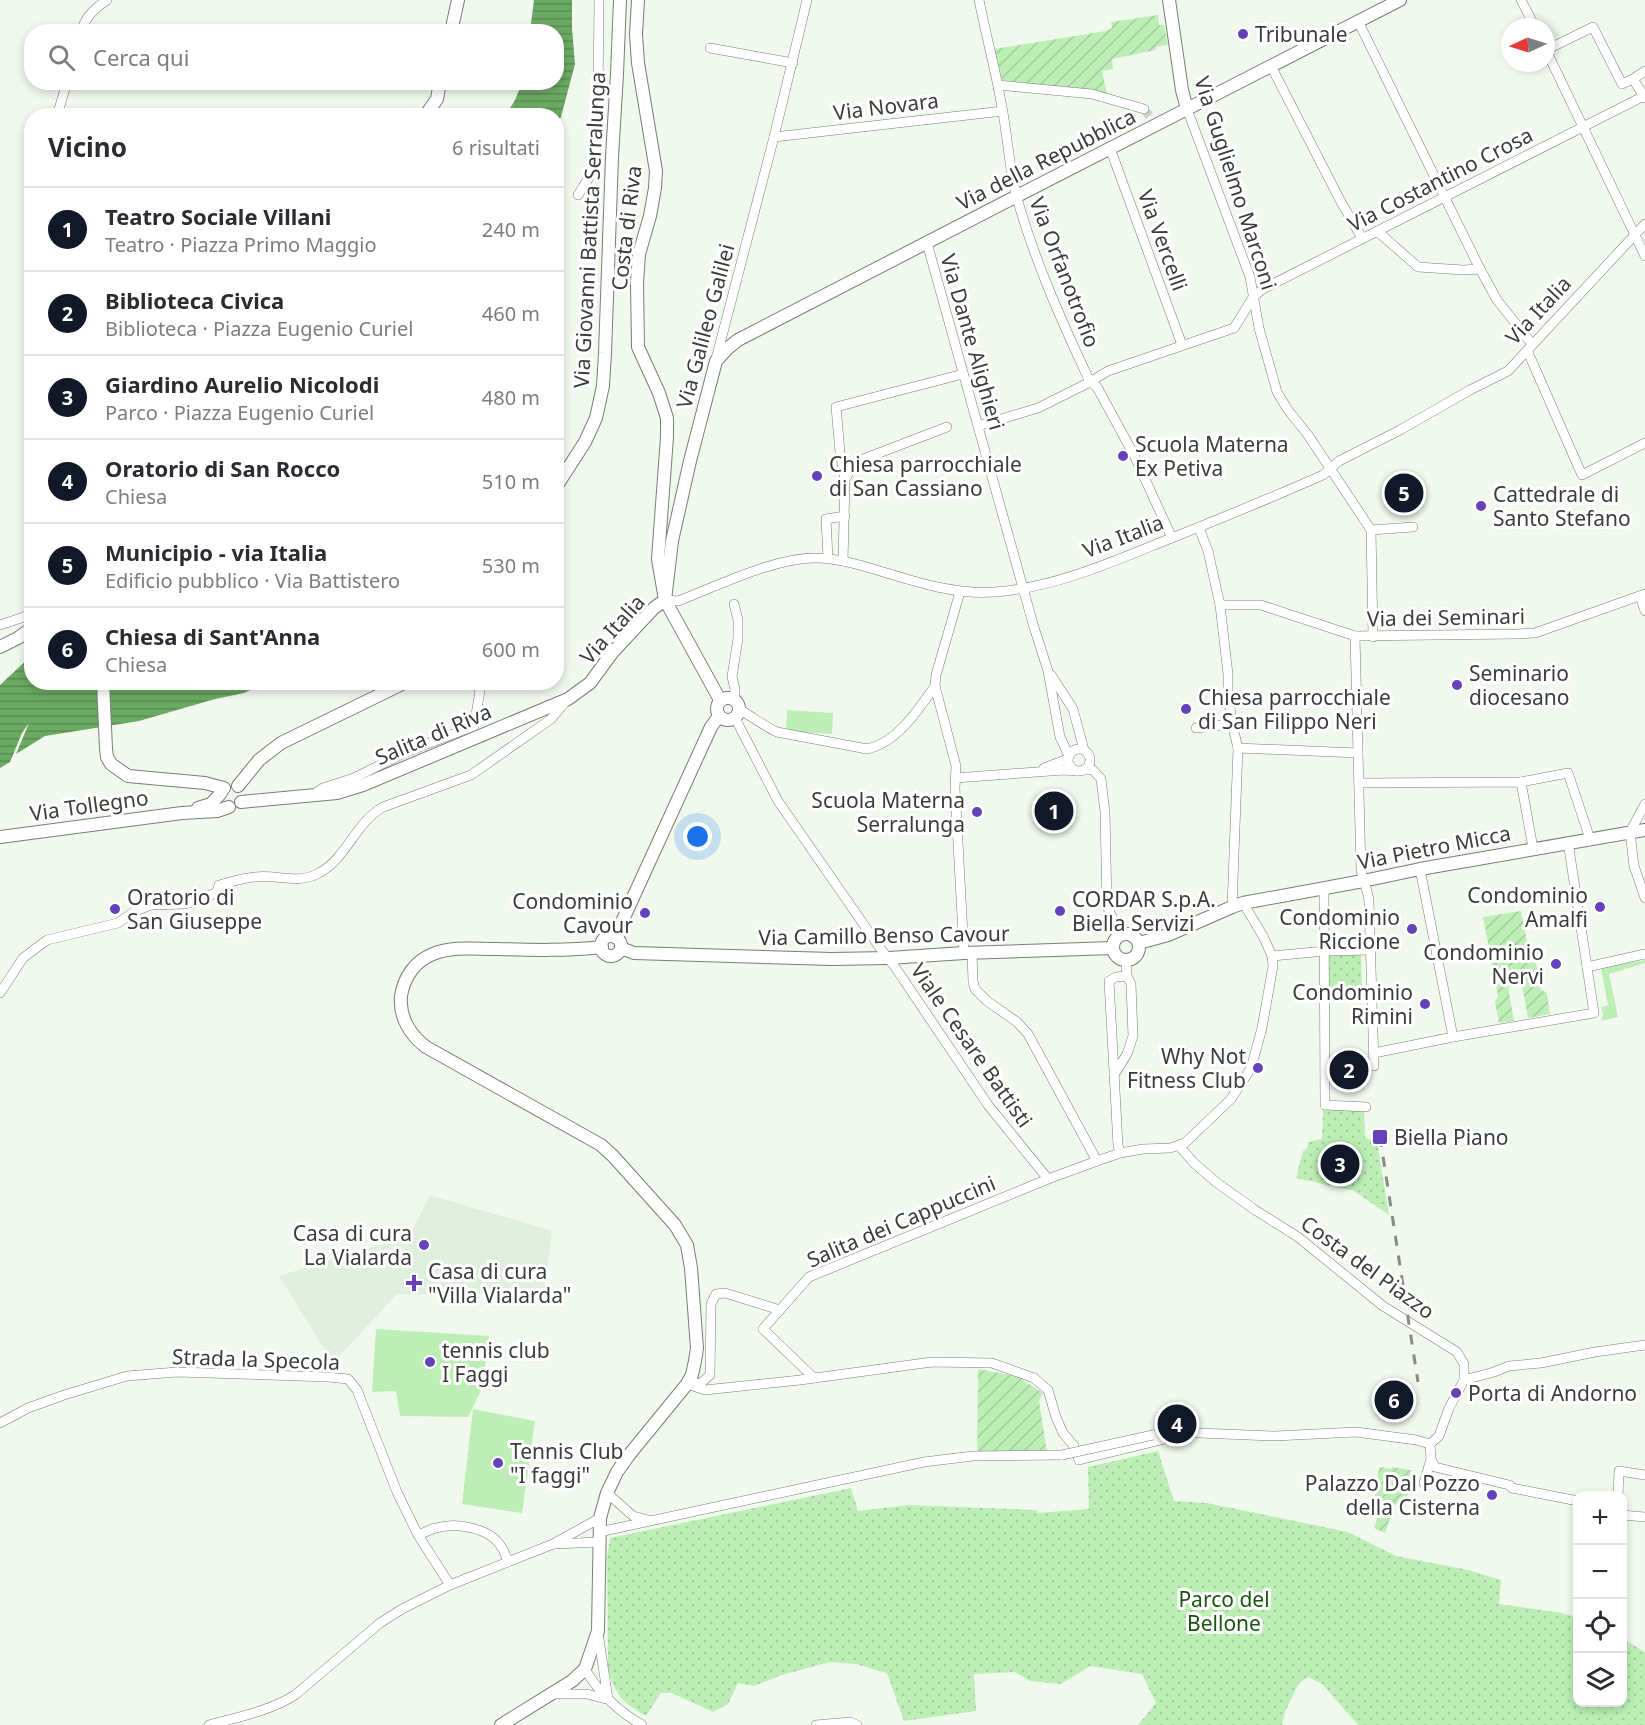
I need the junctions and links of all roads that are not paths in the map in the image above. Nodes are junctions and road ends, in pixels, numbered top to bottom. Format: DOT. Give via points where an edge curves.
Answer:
graph roads {
  1 [pos="107,0"];
  2 [pos="458,0"];
  3 [pos="599,0"];
  4 [pos="620,0"];
  5 [pos="638,0"];
  6 [pos="807,0"];
  7 [pos="978,0"];
  8 [pos="1169,0"];
  9 [pos="1400,0"];
  10 [pos="1521,0"];
  11 [pos="1530,18"];
  12 [pos="1358,21"];
  13 [pos="83,24"];
  14 [pos="453,24"];
  15 [pos="1555,46"];
  16 [pos="710,48"];
  17 [pos="792,63"];
  18 [pos="1271,66"];
  19 [pos="1555,69"];
  20 [pos="1645,71"];
  21 [pos="1633,79"];
  22 [pos="998,85"];
  23 [pos="65,90"];
  24 [pos="439,90"];
  25 [pos="1644,97"];
  26 [pos="59,108"];
  27 [pos="431,108"];
  28 [pos="1144,109"];
  29 [pos="1187,109"];
  30 [pos="1003,111"];
  31 [pos="1582,127"];
  32 [pos="774,137"];
  33 [pos="1110,148"];
  34 [pos="578,195"];
  35 [pos="1017,195"];
  36 [pos="1445,196"];
  37 [pos="1645,224"];
  38 [pos="1377,231"];
  39 [pos="1635,236"];
  40 [pos="1362,238"];
  41 [pos="927,243"];
  42 [pos="1645,256"];
  43 [pos="1480,269"];
  44 [pos="1254,296"];
  45 [pos="1182,345"];
  46 [pos="1529,347"];
  47 [pos="716,361"];
  48 [pos="963,374"];
  49 [pos="1090,382"];
  50 [pos="978,426"];
  51 [pos="947,427"];
  52 [pos="1645,443"];
  53 [pos="1330,468"];
  54 [pos="564,474"];
  55 [pos="845,480"];
  56 [pos="845,516"];
  57 [pos="1413,527"];
  58 [pos="1199,528"];
  59 [pos="1371,530"];
  60 [pos="1172,538"];
  61 [pos="828,558"];
  62 [pos="843,561"];
  63 [pos="1023,589"];
  64 [pos="960,592"];
  65 [pos="1640,596"];
  66 [pos="665,600"];
  67 [pos="734,604"];
  68 [pos="1220,604"];
  69 [pos="1645,611"];
  70 [pos="24,617"];
  71 [pos="0,625"];
  72 [pos="24,634"];
  73 [pos="1355,636"];
  74 [pos="1373,637"];
  75 [pos="0,647"];
  76 [pos="1048,671"];
  77 [pos="935,686"];
  78 [pos="103,690"];
  79 [pos="390,690"];
  80 [pos="480,690"];
  81 [pos="568,699"];
  82 [pos="720,700"];
  83 [pos="736,709"];
  84 [pos="719,716"];
  85 [pos="1232,724"];
  86 [pos="1196,728"];
  87 [pos="1060,737"];
  88 [pos="1238,748"];
  89 [pos="1084,750"];
  90 [pos="1358,753"];
  91 [pos="1068,757"];
  92 [pos="1053,764"];
  93 [pos="1082,770"];
  94 [pos="1033,772"];
  95 [pos="956,778"];
  96 [pos="1521,782"];
  97 [pos="1359,783"];
  98 [pos="238,786"];
  99 [pos="222,790"];
  100 [pos="310,796"];
  101 [pos="235,804"];
  102 [pos="1645,804"];
  103 [pos="183,813"];
  104 [pos="1645,830"];
  105 [pos="1630,832"];
  106 [pos="0,837"];
  107 [pos="1590,839"];
  108 [pos="1568,842"];
  109 [pos="1533,848"];
  110 [pos="1420,869"];
  111 [pos="1364,881"];
  112 [pos="1324,889"];
  113 [pos="1645,898"];
  114 [pos="1237,905"];
  115 [pos="1121,936"];
  116 [pos="618,942"];
  117 [pos="1138,943"];
  118 [pos="1113,948"];
  119 [pos="1371,950"];
  120 [pos="1325,951"];
  121 [pos="968,953"];
  122 [pos="1645,954"];
  123 [pos="1272,956"];
  124 [pos="889,958"];
  125 [pos="1126,961"];
  126 [pos="1587,967"];
  127 [pos="1127,976"];
  128 [pos="0,993"];
  129 [pos="1453,1037"];
  130 [pos="1374,1053"];
  131 [pos="1374,1066"];
  132 [pos="1114,1075"];
  133 [pos="1366,1107"];
  134 [pos="1179,1146"];
  135 [pos="1120,1153"];
  136 [pos="1097,1161"];
  137 [pos="1048,1179"];
  138 [pos="780,1310"];
  139 [pos="1645,1345"];
  140 [pos="814,1378"];
  141 [pos="1464,1380"];
  142 [pos="687,1384"];
  143 [pos="0,1423"];
  144 [pos="1174,1432"];
  145 [pos="1430,1444"];
  146 [pos="1074,1446"];
  147 [pos="1078,1457"];
  148 [pos="1431,1459"];
  149 [pos="1645,1475"];
  150 [pos="1424,1484"];
  151 [pos="1618,1491"];
  152 [pos="607,1493"];
  153 [pos="1573,1500"];
  154 [pos="1627,1515"];
  155 [pos="1645,1517"];
  156 [pos="600,1518"];
  157 [pos="657,1520"];
  158 [pos="418,1535"];
  159 [pos="599,1537"];
  160 [pos="553,1544"];
  161 [pos="508,1562"];
  162 [pos="450,1585"];
  163 [pos="598,1631"];
  164 [pos="585,1669"];
  165 [pos="552,1694"];
  166 [pos="608,1699"];
  167 [pos="209,1725"];
  168 [pos="501,1725"];
  169 [pos="642,1725"];
  170 [pos="816,1725"];
  171 [pos="857,1725"];
  1 -- 13 [label="street" via="93,9"];
  2 -- 14 [label="street"];
  3 -- 34 [label="street" via="595,168"];
  4 -- 54 [label="street, Via Giovanni Battista Serralunga" via="603,386 596,418"];
  5 -- 66 [label="street, Costa di Riva" via="638,63 656,171 650,216 639,254 638,346 667,418 658,558"];
  6 -- 17 [label="street, Via Galileo Galilei"];
  7 -- 22 [label="street, Via Orfanotrofio"];
  8 -- 29 [label="street, Via Guglielmo Marconi"];
  9 -- 12 [label="street, Via della Repubblica"];
  10 -- 11 [label="street"];
  12 -- 18 [label="street, Via della Repubblica"];
  12 -- 36 [label="street"];
  15 -- 21 [label="street" via="1593,27 1622,84"];
  16 -- 17 [label="street"];
  17 -- 32 [label="street, Via Galileo Galilei"];
  18 -- 29 [label="street, Via della Repubblica"];
  18 -- 40 [label="street"];
  19 -- 31 [label="street"];
  20 -- 21 [label="street"];
  21 -- 25 [label="street"];
  22 -- 28 [label="street" via="1092,94"];
  22 -- 30 [label="street, Via Orfanotrofio"];
  23 -- 26 [label="street"];
  24 -- 27 [label="street"];
  25 -- 31 [label="street, Via Costantino Crosa"];
  29 -- 33 [label="street, Via della Repubblica" via="1153,122"];
  29 -- 44 [label="street, Via Guglielmo Marconi"];
  30 -- 32 [label="street, Via Novara"];
  30 -- 35 [label="street, Via Orfanotrofio"];
  31 -- 36 [label="street, Via Costantino Crosa"];
  31 -- 39 [label="street"];
  32 -- 47 [label="street, Via Galileo Galilei"];
  33 -- 35 [label="street, Via della Repubblica"];
  33 -- 45 [label="street, Via Vercelli"];
  35 -- 41 [label="street, Via della Repubblica"];
  35 -- 49 [label="street, Via Orfanotrofio" via="1031,242"];
  36 -- 38 [label="street, Via Costantino Crosa"];
  36 -- 43 [label="street"];
  37 -- 39 [label="street, Via Italia"];
  38 -- 40 [label="street, Via Costantino Crosa"];
  38 -- 43 [label="street" via="1418,267"];
  39 -- 42 [label="street"];
  39 -- 46 [label="street, Via Italia"];
  40 -- 44 [label="street, Via Costantino Crosa"];
  41 -- 47 [label="street, Via della Repubblica" via="738,340"];
  41 -- 48 [label="street, Via Dante Alighieri"];
  43 -- 46 [label="street"];
  44 -- 45 [label="street" via="1234,328"];
  44 -- 53 [label="street, Via Guglielmo Marconi" via="1277,392"];
  45 -- 49 [label="street" via="1108,371"];
  46 -- 52 [label="street" via="1582,475"];
  46 -- 53 [label="street, Via Italia" via="1508,371"];
  47 -- 66 [label="street, Via Galileo Galilei" via="672,541"];
  48 -- 50 [label="street, Via Dante Alighieri"];
  48 -- 55 [label="street" via="836,407"];
  49 -- 50 [label="street" via="1038,408"];
  49 -- 60 [label="street, Via Orfanotrofio" via="1097,387 1134,455"];
  50 -- 63 [label="street, Via Dante Alighieri"];
  51 -- 55 [label="street" via="858,461"];
  53 -- 58 [label="street, Via Italia" via="1323,475"];
  53 -- 59 [label="street, Via Guglielmo Marconi"];
  55 -- 56 [label="street"];
  56 -- 61 [label="street" via="826,519"];
  56 -- 62 [label="street"];
  57 -- 59 [label="street"];
  58 -- 60 [label="street, Via Italia"];
  58 -- 68 [label="street"];
  59 -- 74 [label="street"];
  60 -- 63 [label="street, Via Italia" via="1120,560"];
  61 -- 62 [label="street, Via Italia"];
  61 -- 66 [label="street, Via Italia" via="798,558 678,601"];
  62 -- 64 [label="street, Via Italia"];
  63 -- 64 [label="street, Via Italia"];
  63 -- 76 [label="street, Via Dante Alighieri"];
  64 -- 77 [label="street"];
  65 -- 69 [label="street"];
  65 -- 74 [label="street, Via dei Seminari" via="1535,633"];
  66 -- 81 [label="street, Via Italia" via="612,653 590,683"];
  66 -- 82 [label="street, Costa di Riva"];
  67 -- 83 [label="street" via="738,620 732,677"];
  68 -- 73 [label="street, Via dei Seminari" via="1261,605"];
  68 -- 85 [label="street"];
  70 -- 71 [label="street"];
  72 -- 75 [label="street"];
  73 -- 74 [label="street, Via dei Seminari"];
  73 -- 90 [label="street"];
  76 -- 87 [label="street"];
  76 -- 89 [label="street" via="1073,709"];
  77 -- 83 [label="street" via="909,723 881,744 867,749 777,732"];
  77 -- 95 [label="street"];
  78 -- 99 [label="street" via="106,748 111,765 128,776 205,783"];
  79 -- 98 [label="street" via="281,743 259,760"];
  80 -- 100 [label="street, Salita di Riva" via="474,726"];
  81 -- 100 [label="street, Salita di Riva" via="363,785"];
  81 -- 128 [label="street" via="551,718 471,775 375,812 320,873 303,879 267,876 238,880 219,885 217,892 200,900 151,905 118,923 47,940 23,958"];
  82 -- 83 [label="street" via="727,697"];
  82 -- 84 [label="street"];
  83 -- 84 [label="street" via="729,720"];
  83 -- 124 [label="street, Viale Cesare Battisti" via="778,801"];
  84 -- 116 [label="street"];
  85 -- 86 [label="street"];
  85 -- 88 [label="street"];
  87 -- 91 [label="street"];
  87 -- 92 [label="street" via="1059,754"];
  88 -- 90 [label="street"];
  88 -- 114 [label="street"];
  89 -- 91 [label="street" via="1074,750"];
  89 -- 93 [label="street" via="1090,764"];
  90 -- 97 [label="street"];
  91 -- 92 [label="street"];
  91 -- 93 [label="street" via="1071,768"];
  92 -- 94 [label="street"];
  93 -- 94 [label="street"];
  93 -- 115 [label="street" via="1093,770 1101,779 1107,906"];
  94 -- 95 [label="street"];
  95 -- 121 [label="street"];
  96 -- 97 [label="street"];
  96 -- 107 [label="street" via="1568,773"];
  96 -- 109 [label="street"];
  97 -- 111 [label="street"];
  98 -- 99 [label="street" via="231,784"];
  98 -- 101 [label="street" via="243,792"];
  99 -- 101 [label="street" via="221,800"];
  99 -- 103 [label="street, Via Tollegno" via="211,804"];
  100 -- 101 [label="street, Salita di Riva"];
  101 -- 103 [label="street, Via Tollegno" via="217,812"];
  102 -- 105 [label="street"];
  103 -- 106 [label="street, Via Tollegno"];
  104 -- 105 [label="street, Via Pietro Micca"];
  105 -- 107 [label="street, Via Pietro Micca"];
  105 -- 113 [label="street" via="1634,866"];
  107 -- 108 [label="street, Via Pietro Micca"];
  108 -- 109 [label="street, Via Pietro Micca"];
  108 -- 126 [label="street"];
  109 -- 110 [label="street, Via Pietro Micca"];
  110 -- 111 [label="street, Via Pietro Micca"];
  110 -- 129 [label="street"];
  111 -- 112 [label="street, Via Pietro Micca"];
  111 -- 119 [label="street"];
  112 -- 114 [label="street, Via Pietro Micca"];
  112 -- 120 [label="street"];
  114 -- 117 [label="street, Via Pietro Micca" via="1191,926"];
  114 -- 123 [label="street" via="1263,936"];
  115 -- 117 [label="street" via="1130,935"];
  115 -- 118 [label="street"];
  116 -- 124 [label="street, Via Camillo Benso Cavour" via="634,953"];
  116 -- 142 [label="street" via="609,936 602,947 573,950 461,949 435,953 417,963 406,979 401,1009 408,1028 426,1047 601,1145 675,1225 687,1245 693,1291 697,1348"];
  117 -- 125 [label="street" via="1137,955"];
  118 -- 121 [label="street, Via Camillo Benso Cavour"];
  118 -- 125 [label="street" via="1118,958"];
  119 -- 120 [label="street"];
  119 -- 130 [label="street"];
  120 -- 123 [label="street"];
  120 -- 133 [label="street" via="1325,1105"];
  121 -- 124 [label="street, Via Camillo Benso Cavour"];
  121 -- 136 [label="street" via="975,989 1028,1034"];
  122 -- 126 [label="street"];
  123 -- 134 [label="street" via="1262,1028 1251,1068 1232,1099"];
  124 -- 137 [label="street, Viale Cesare Battisti" via="988,1105"];
  125 -- 127 [label="street"];
  126 -- 129 [label="street" via="1594,1013"];
  127 -- 132 [label="street" via="1131,984 1133,1036"];
  127 -- 132 [label="street" via="1109,981"];
  129 -- 130 [label="street"];
  130 -- 131 [label="street"];
  132 -- 135 [label="street"];
  134 -- 135 [label="street, Salita dei Cappuccini"];
  134 -- 141 [label="street, Costa del Piazzo" via="1216,1182 1298,1237 1383,1306 1456,1352 1464,1364"];
  135 -- 136 [label="street, Salita dei Cappuccini"];
  136 -- 137 [label="street, Salita dei Cappuccini"];
  137 -- 138 [label="street, Salita dei Cappuccini" via="809,1277"];
  138 -- 140 [label="street, Salita dei Cappuccini" via="763,1329"];
  138 -- 142 [label="street" via="726,1293 716,1294 711,1304 710,1375 700,1383"];
  139 -- 141 [label="street" via="1509,1366"];
  140 -- 142 [label="street" via="705,1390"];
  140 -- 146 [label="street" via="932,1362 992,1363 1034,1378 1048,1390 1063,1433"];
  141 -- 145 [label="street" via="1439,1436"];
  142 -- 152 [label="street" via="629,1455"];
  143 -- 158 [label="street, Strada la Specola" via="28,1408 126,1376 177,1372 348,1379 357,1390"];
  144 -- 145 [label="street" via="1275,1436 1356,1432"];
  144 -- 147 [label="street" via="1165,1439 1079,1460"];
  144 -- 157 [label="street, bridge" via="1062,1455 973,1456 924,1462"];
  145 -- 148 [label="street"];
  148 -- 150 [label="street"];
  148 -- 153 [label="street" via="1435,1467"];
  149 -- 151 [label="street" via="1619,1471"];
  152 -- 156 [label="street"];
  152 -- 157 [label="street" via="633,1516"];
  154 -- 155 [label="street"];
  156 -- 159 [label="street"];
  156 -- 160 [label="street"];
  157 -- 159 [label="street"];
  158 -- 161 [label="street" via="437,1527 478,1530 502,1546"];
  158 -- 162 [label="street, Strada la Specola"];
  159 -- 160 [label="street"];
  159 -- 163 [label="street"];
  160 -- 161 [label="street"];
  161 -- 162 [label="street"];
  162 -- 167 [label="street" via="389,1617 286,1701"];
  163 -- 164 [label="street"];
  163 -- 166 [label="street"];
  164 -- 165 [label="street"];
  164 -- 166 [label="street"];
  165 -- 166 [label="street" via="587,1694"];
  165 -- 168 [label="street"];
  166 -- 169 [label="street"];
  170 -- 171 [label="street"];
}
